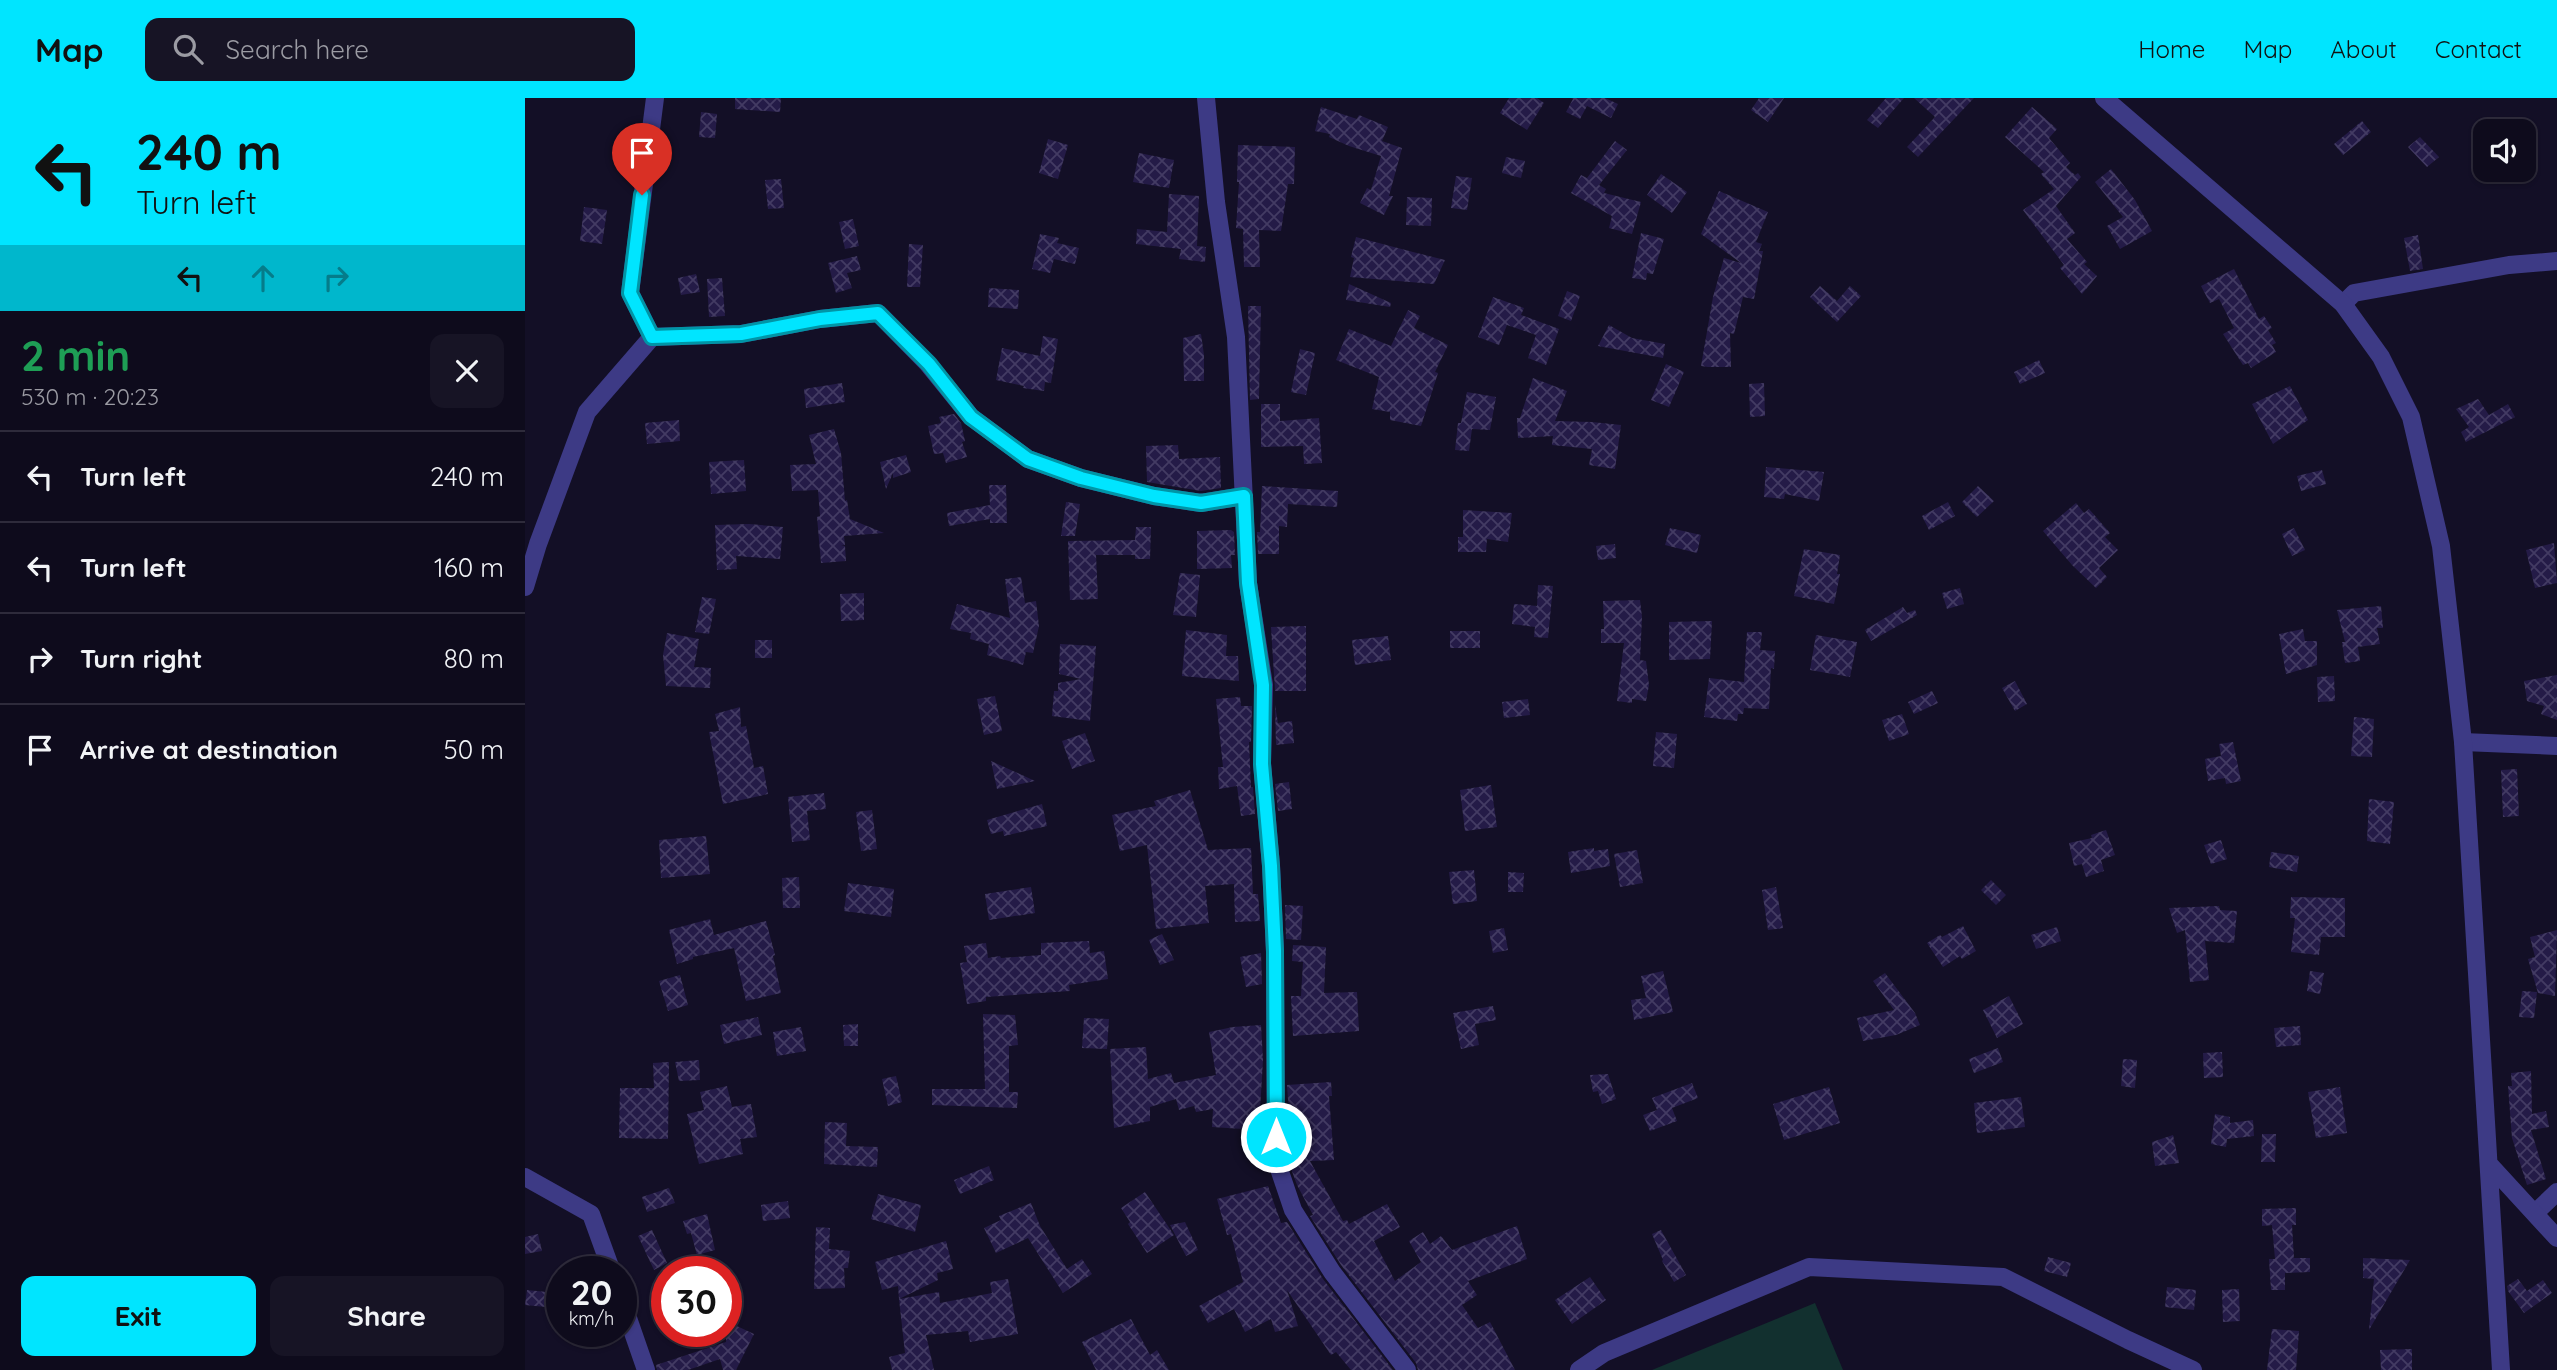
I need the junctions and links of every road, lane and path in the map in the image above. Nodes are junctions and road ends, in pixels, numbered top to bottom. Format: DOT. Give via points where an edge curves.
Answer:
graph roads {
  1 [pos="655,98"];
  2 [pos="1206,98"];
  3 [pos="2104,98"];
  4 [pos="2557,261"];
  5 [pos="2343,304"];
  6 [pos="652,337"];
  7 [pos="1244,496"];
  8 [pos="525,587"];
  9 [pos="2463,742"];
  10 [pos="2557,746"];
  11 [pos="2489,1164"];
  12 [pos="525,1177"];
  13 [pos="2557,1192"];
  14 [pos="2535,1213"];
  15 [pos="2557,1238"];
  16 [pos="606,1256"];
  17 [pos="637,1344"];
  18 [pos="646,1370"];
  19 [pos="1406,1370"];
  20 [pos="1579,1370"];
  21 [pos="2193,1370"];
  22 [pos="2501,1370"];
  1 -- 6 [label="street" via="630,293"];
  2 -- 7 [label="street" via="1236,337"];
  3 -- 5 [label="street"];
  4 -- 5 [label="street" via="2509,265 2354,293"];
  5 -- 9 [label="street" via="2381,357 2411,416 2441,546"];
  6 -- 7 [label="street" via="741,334 878,313 929,364 971,417 1028,459 1154,496 1201,503"];
  6 -- 8 [label="street" via="587,412"];
  7 -- 19 [label="street" via="1248,583 1263,685 1262,764 1275,951 1276,1160 1293,1210 1332,1272"];
  9 -- 10 [label="street"];
  9 -- 11 [label="street"];
  11 -- 14 [label="street"];
  11 -- 22 [label="street"];
  12 -- 16 [label="street" via="591,1214"];
  13 -- 14 [label="street"];
  14 -- 15 [label="street"];
  17 -- 18 [label="street"];
  20 -- 21 [label="street" via="1604,1353 1809,1267 2003,1277"];
}
